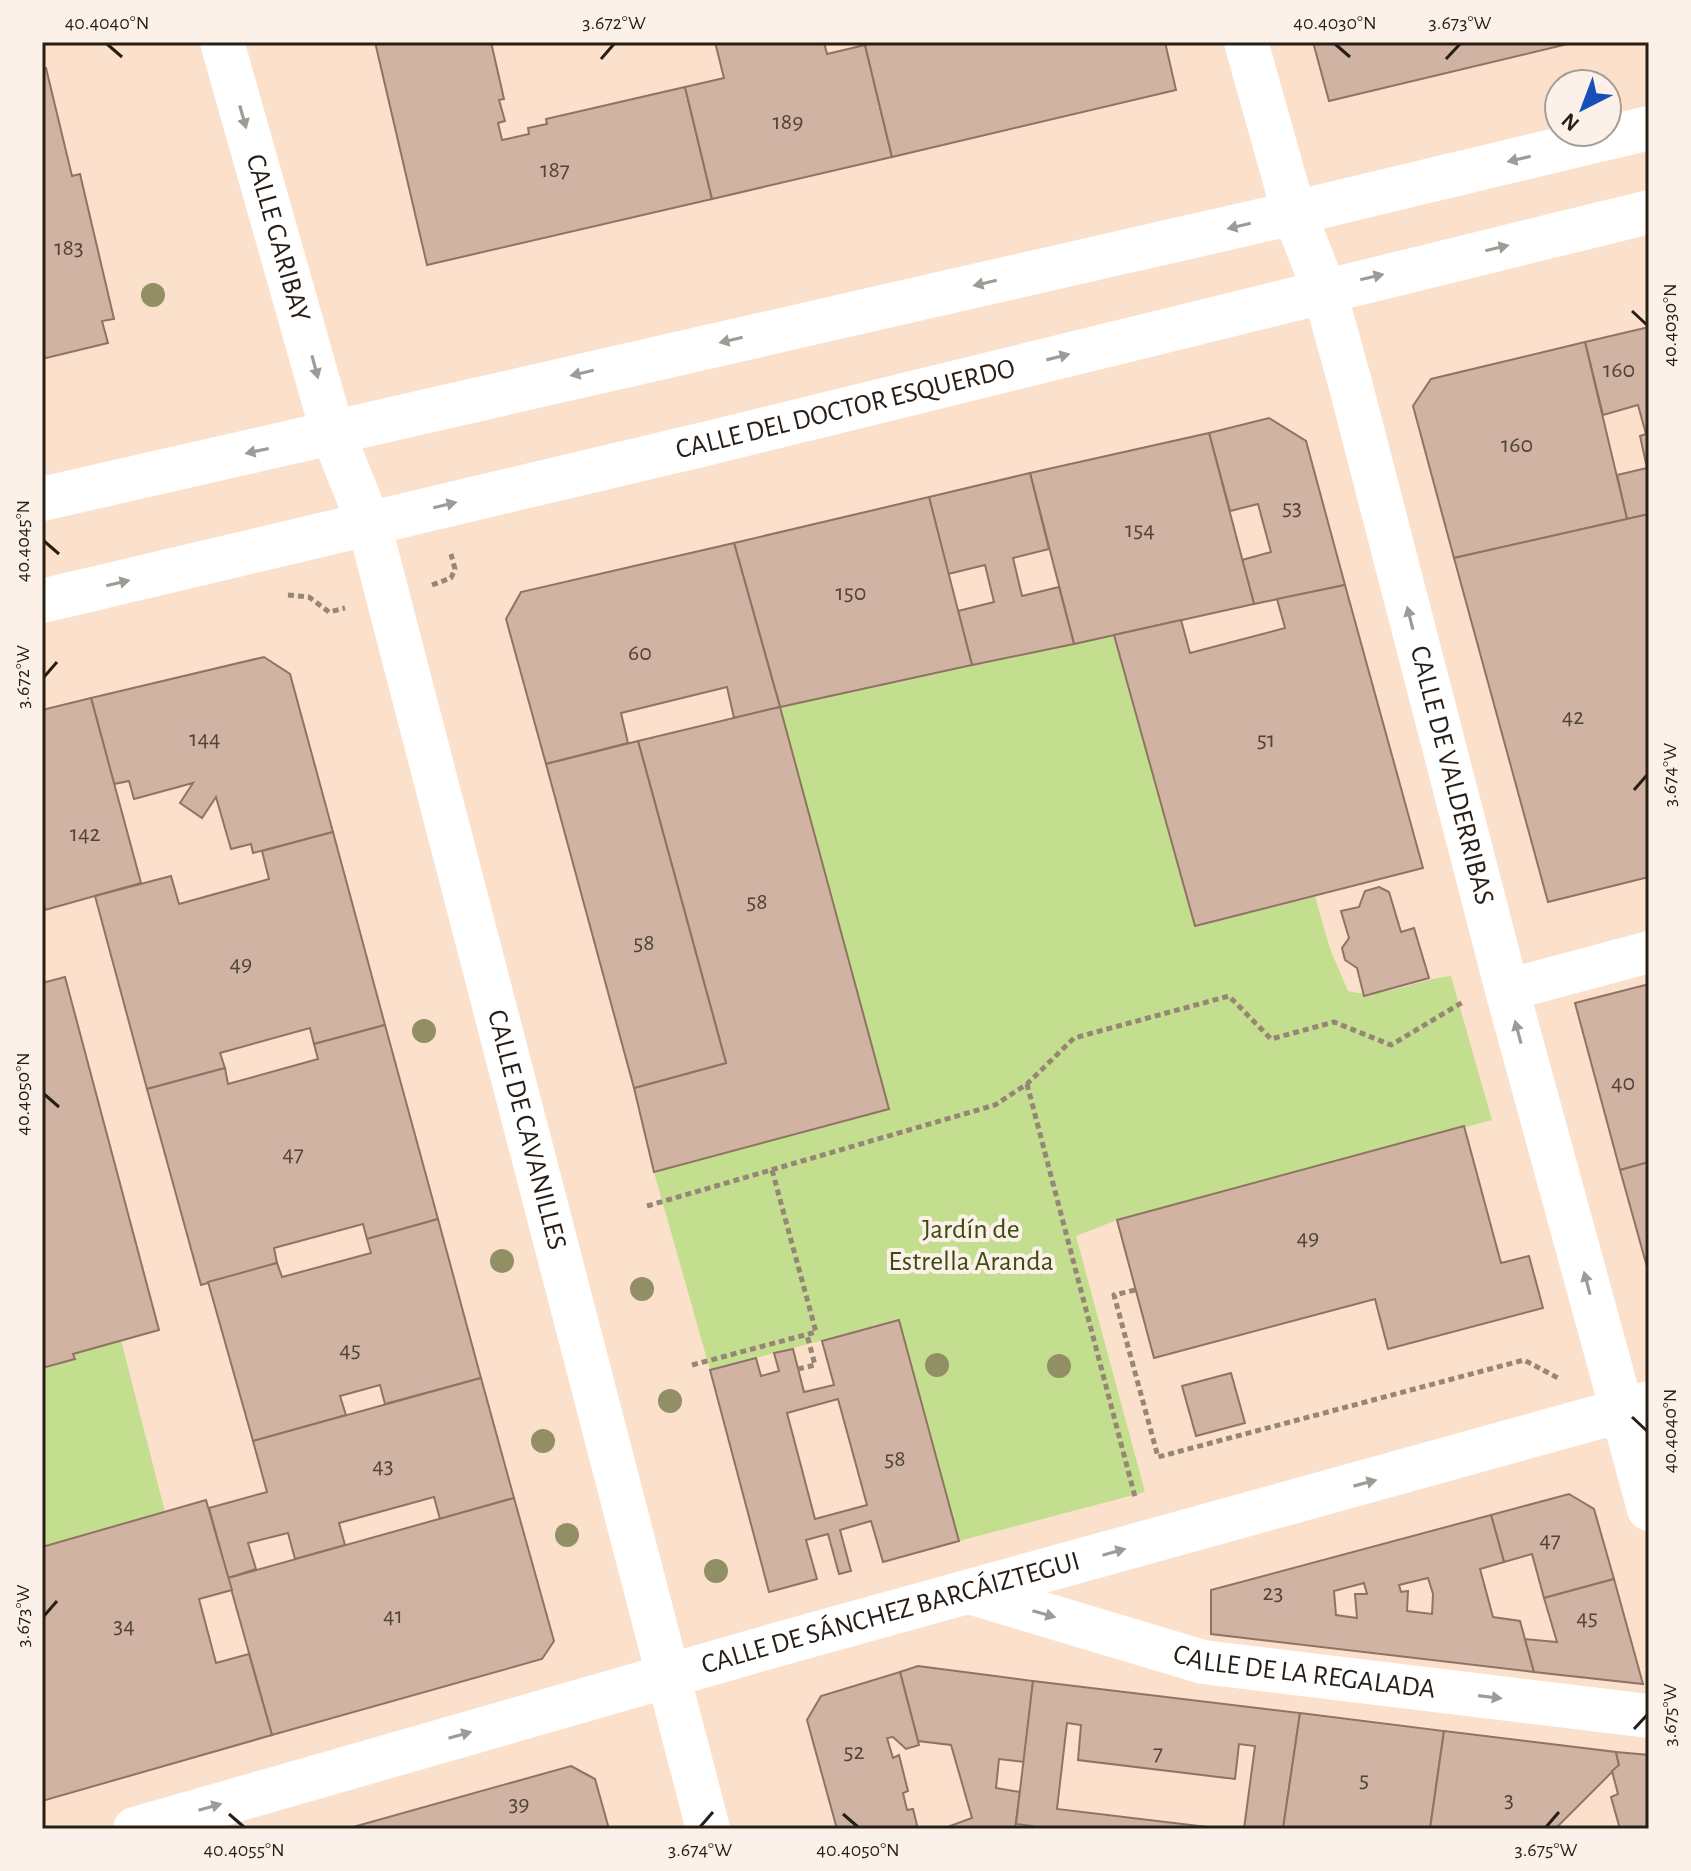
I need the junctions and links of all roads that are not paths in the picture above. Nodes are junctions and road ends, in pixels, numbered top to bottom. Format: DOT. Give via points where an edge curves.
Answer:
graph roads {
  1 [pos="222,42"];
  2 [pos="1246,42"];
  3 [pos="1649,128"];
  4 [pos="1649,212"];
  5 [pos="1294,213"];
  6 [pos="1324,289"];
  7 [pos="333,434"];
  8 [pos="42,499"];
  9 [pos="369,524"];
  10 [pos="42,601"];
  11 [pos="1649,952"];
  12 [pos="1507,990"];
  13 [pos="1636,1406"];
  14 [pos="1649,1509"];
  15 [pos="969,1592"];
  16 [pos="666,1676"];
  17 [pos="1649,1716"];
  18 [pos="135,1829"];
  19 [pos="708,1829"];
  1 -- 7 [label="street, CALLE GARIBAY, one-way"];
  2 -- 5 [label="street, CALLE DE VALDERRIBAS"];
  3 -- 5 [label="street, one-way"];
  6 -- 4 [label="street, CALLE DEL DOCTOR ESQUERDO, one-way"];
  5 -- 6 [label="street, CALLE DE VALDERRIBAS"];
  5 -- 7 [label="street, one-way"];
  9 -- 6 [label="street, CALLE DEL DOCTOR ESQUERDO, one-way"];
  12 -- 6 [label="street, CALLE DE VALDERRIBAS, one-way"];
  7 -- 8 [label="street, one-way"];
  7 -- 9 [label="street, CALLE DE CAVANILLES"];
  10 -- 9 [label="street, CALLE DEL DOCTOR ESQUERDO, one-way"];
  9 -- 16 [label="street, CALLE DE CAVANILLES"];
  11 -- 12 [label="street"];
  13 -- 12 [label="street, CALLE DE VALDERRIBAS, one-way"];
  13 -- 14 [label="street, CALLE DE VALDERRIBAS"];
  15 -- 13 [label="street, CALLE DE SÁNCHEZ BARCÁIZTEGUI, one-way"];
  15 -- 16 [label="street, CALLE DE SÁNCHEZ BARCÁIZTEGUI"];
  15 -- 17 [label="street, CALLE DE LA REGALADA, one-way" via="1203,1662"];
  18 -- 16 [label="street, CALLE DE SÁNCHEZ BARCÁIZTEGUI, one-way"];
  16 -- 19 [label="street, CALLE DE CAVANILLES"];
}
